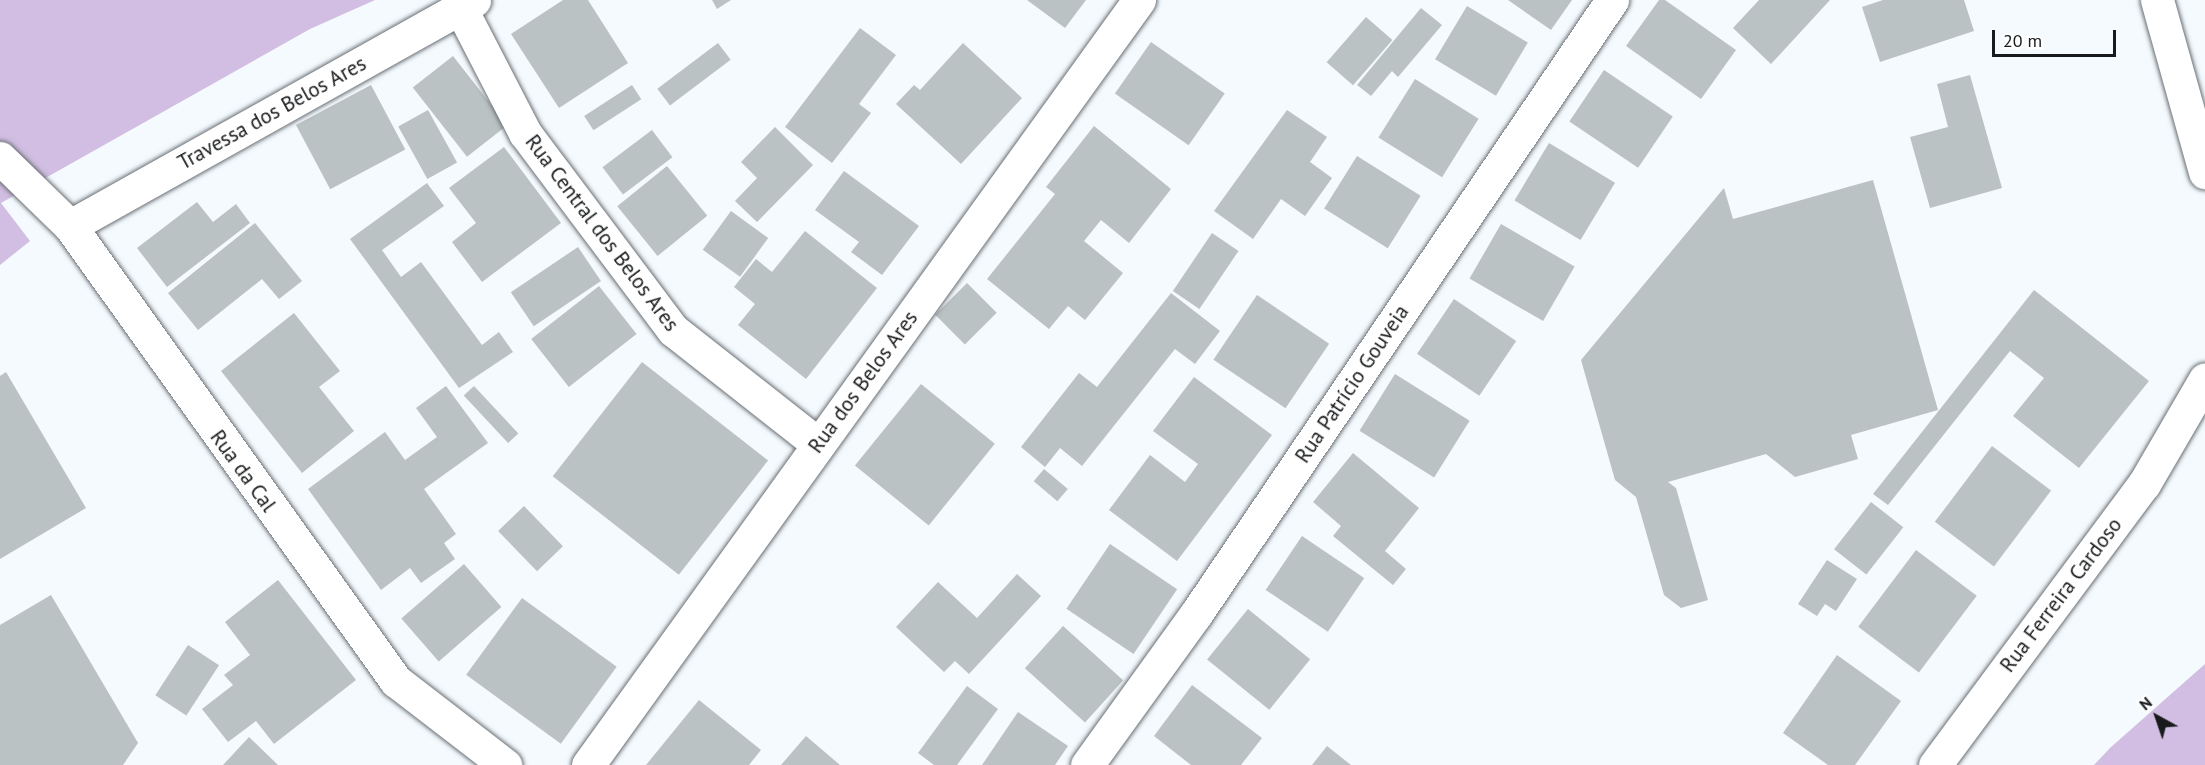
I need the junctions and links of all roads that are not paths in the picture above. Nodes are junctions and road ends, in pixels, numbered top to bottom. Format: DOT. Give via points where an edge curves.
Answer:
graph roads {
  1 [pos="1138,0"];
  2 [pos="1612,0"];
  3 [pos="2157,0"];
  4 [pos="467,4"];
  5 [pos="0,158"];
  6 [pos="2205,172"];
  7 [pos="70,226"];
  8 [pos="2205,379"];
  9 [pos="2193,419"];
  10 [pos="818,444"];
  11 [pos="505,765"];
  12 [pos="588,765"];
  13 [pos="1087,765"];
  14 [pos="1935,765"];
  1 -- 10 [label="street, Rua dos Belos Ares"];
  2 -- 13 [label="street, Rua Patrício Gouveia" via="1196,614"];
  3 -- 6 [label="street"];
  4 -- 7 [label="street, Travessa dos Belos Ares"];
  4 -- 10 [label="street, Rua Central dos Belos Ares" via="525,133 673,330"];
  5 -- 7 [label="street, Rua da Cal"];
  7 -- 11 [label="street, Rua da Cal" via="396,681"];
  8 -- 9 [label="street, Rua Ferreira Cardoso"];
  9 -- 14 [label="street, Rua Ferreira Cardoso"];
  10 -- 12 [label="street, Rua dos Belos Ares"];
}
